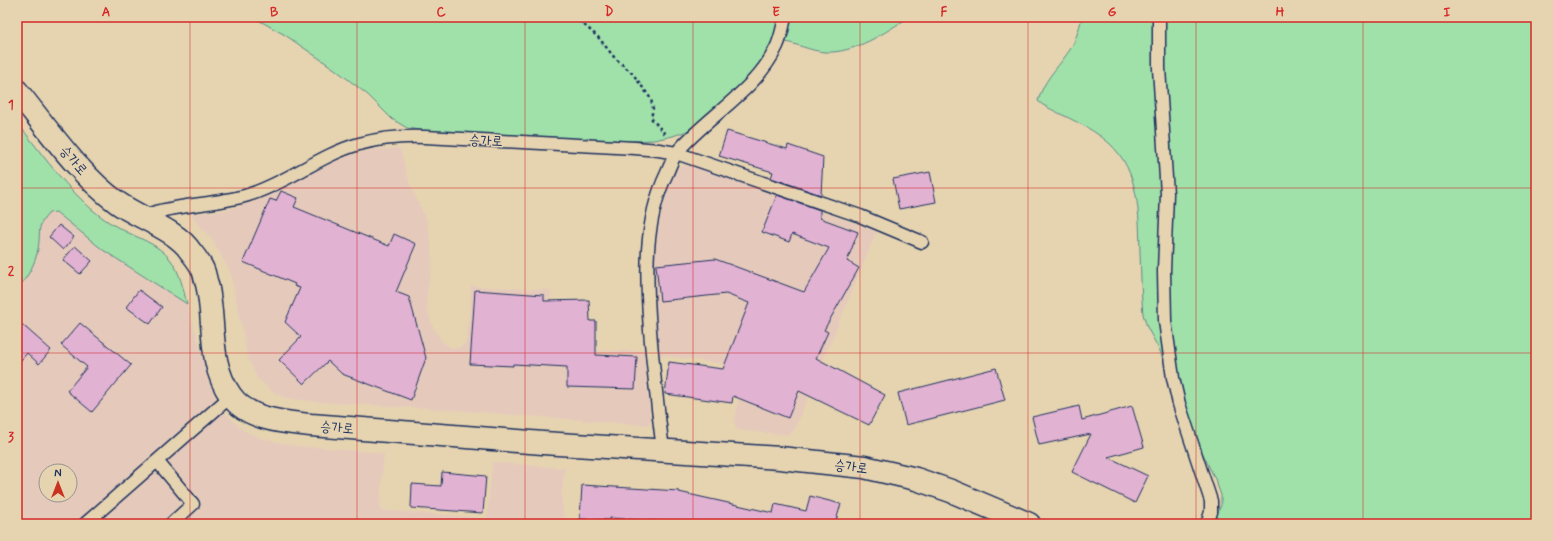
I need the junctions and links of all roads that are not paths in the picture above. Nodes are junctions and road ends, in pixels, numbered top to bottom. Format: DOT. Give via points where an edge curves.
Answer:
graph roads {
  1 [pos="785,17"];
  2 [pos="1159,17"];
  3 [pos="17,91"];
  4 [pos="676,153"];
  5 [pos="142,217"];
  6 [pos="922,242"];
  7 [pos="231,396"];
  8 [pos="663,450"];
  9 [pos="157,460"];
  10 [pos="85,524"];
  11 [pos="171,524"];
  12 [pos="1029,524"];
  13 [pos="1207,524"];
  1 -- 4 [label="lane" via="777,46 758,74"];
  2 -- 13 [label="lane" via="1167,188 1165,321 1179,404 1211,501"];
  3 -- 5 [label="street, 승가로" via="98,187 119,204"];
  4 -- 5 [label="lane, 승가로" via="635,148 401,136 358,144 268,188 250,194 234,199 163,210"];
  4 -- 6 [label="lane, 승가로" via="860,216"];
  4 -- 8 [label="lane" via="654,203 647,261 651,343"];
  5 -- 7 [label="street, 승가로" via="172,234 190,249 203,270 210,295 212,332 219,375"];
  7 -- 8 [label="street, 승가로" via="258,416 292,422"];
  7 -- 9 [label="lane"];
  8 -- 12 [label="street, 승가로" via="864,467 916,479 951,491"];
  9 -- 10 [label="lane"];
  9 -- 11 [label="lane" via="193,504"];
}
